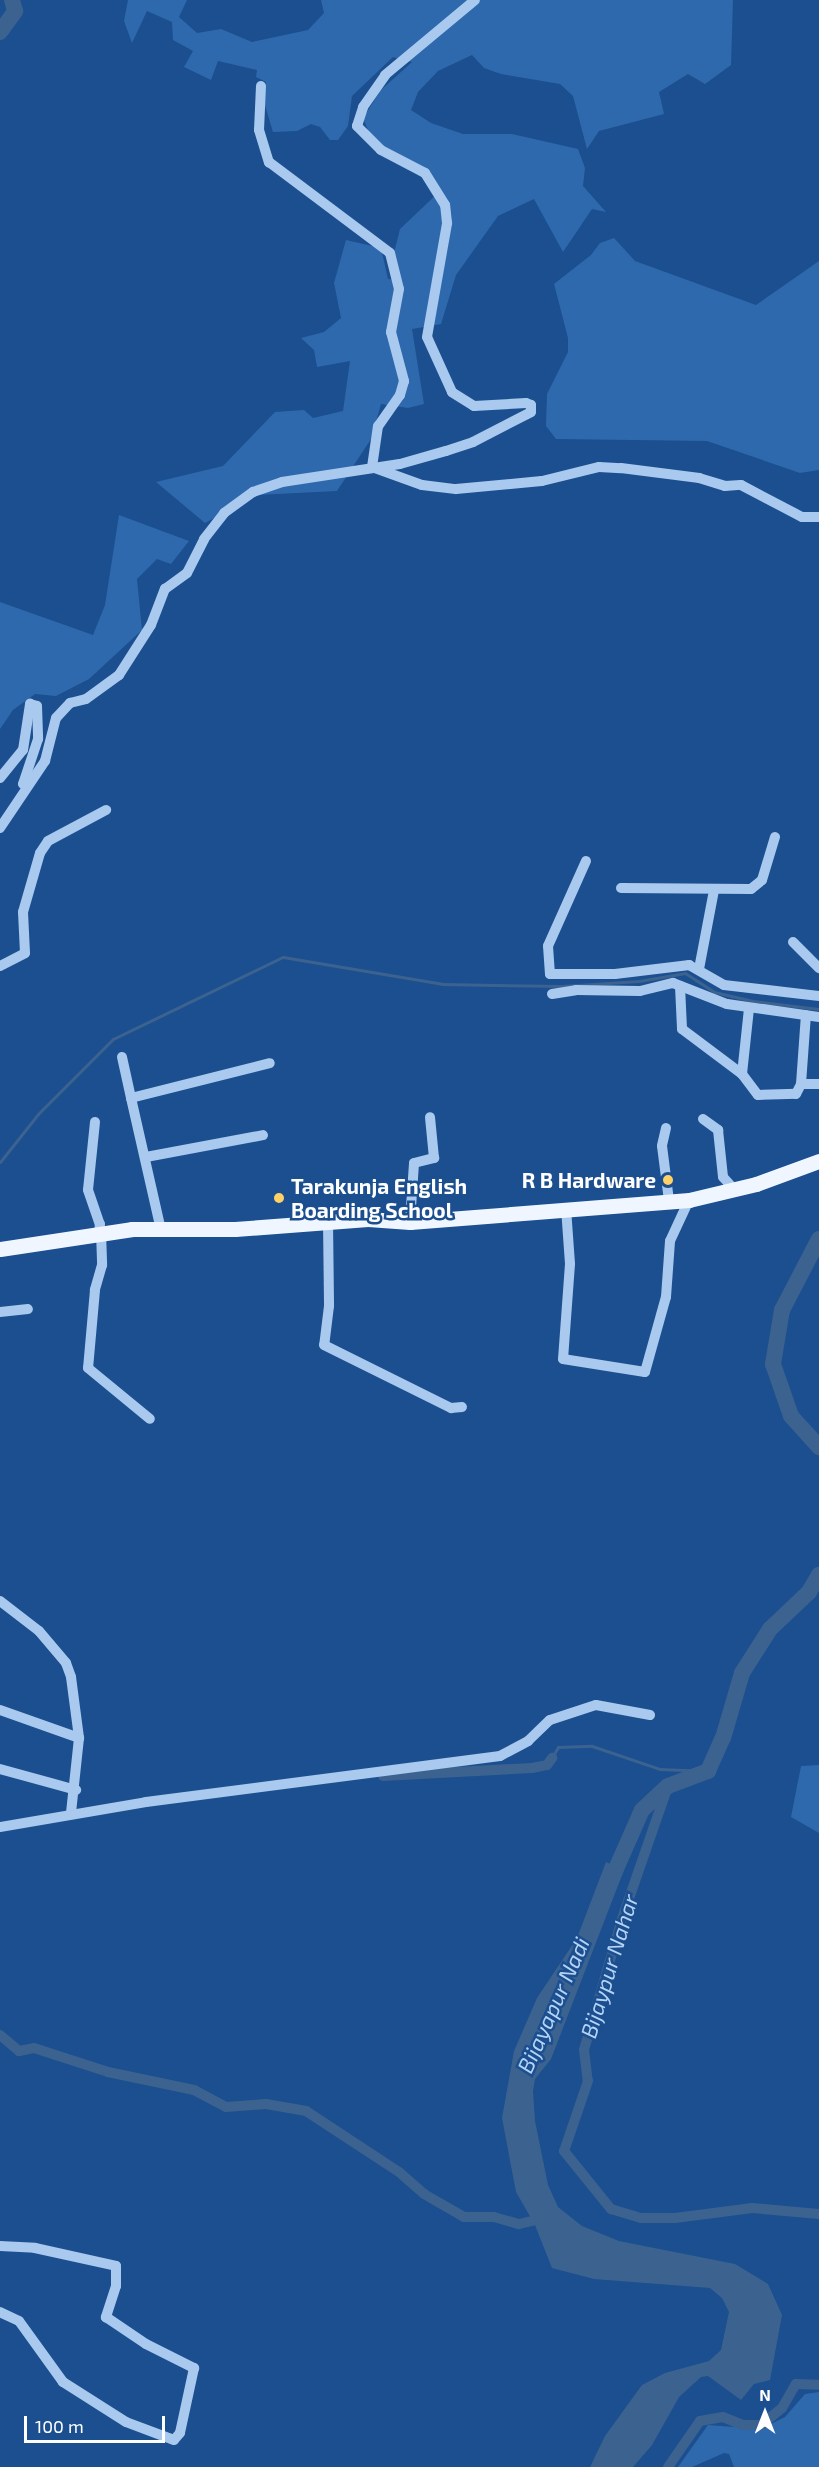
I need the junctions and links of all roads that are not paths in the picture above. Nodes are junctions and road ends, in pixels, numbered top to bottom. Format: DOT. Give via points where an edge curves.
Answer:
graph roads {
  1 [pos="475,0"];
  2 [pos="261,86"];
  3 [pos="372,466"];
  4 [pos="819,517"];
  5 [pos="0,778"];
  6 [pos="28,786"];
  7 [pos="106,810"];
  8 [pos="0,828"];
  9 [pos="775,837"];
  10 [pos="586,861"];
  11 [pos="621,888"];
  12 [pos="714,890"];
  13 [pos="793,942"];
  14 [pos="0,966"];
  15 [pos="819,968"];
  16 [pos="699,969"];
  17 [pos="680,986"];
  18 [pos="552,994"];
  19 [pos="819,996"];
  20 [pos="749,1009"];
  21 [pos="806,1015"];
  22 [pos="819,1017"];
  23 [pos="122,1057"];
  24 [pos="270,1063"];
  25 [pos="742,1074"];
  26 [pos="801,1083"];
  27 [pos="819,1084"];
  28 [pos="130,1098"];
  29 [pos="430,1117"];
  30 [pos="703,1119"];
  31 [pos="95,1122"];
  32 [pos="666,1128"];
  33 [pos="263,1136"];
  34 [pos="146,1157"];
  35 [pos="819,1161"];
  36 [pos="733,1188"];
  37 [pos="689,1200"];
  38 [pos="669,1201"];
  39 [pos="566,1208"];
  40 [pos="328,1221"];
  41 [pos="410,1222"];
  42 [pos="161,1230"];
  43 [pos="100,1233"];
  44 [pos="0,1249"];
  45 [pos="28,1309"];
  46 [pos="0,1312"];
  47 [pos="456,1408"];
  48 [pos="150,1419"];
  49 [pos="0,1601"];
  50 [pos="0,1710"];
  51 [pos="650,1715"];
  52 [pos="79,1738"];
  53 [pos="0,1768"];
  54 [pos="76,1790"];
  55 [pos="71,1813"];
  56 [pos="0,1827"];
  57 [pos="0,2246"];
  58 [pos="0,2312"];
  1 -- 3 [label="street" via="385,75 363,107 357,126 381,150 425,173 445,205 447,223 427,337 452,392 474,406 526,402 532,409 473,442 400,464"];
  2 -- 3 [label="street" via="259,130 269,162 390,254 399,289 392,332 404,381 400,395 378,426"];
  3 -- 4 [label="street" via="422,485 456,489 542,481 599,466 621,468 699,478 725,486 741,485 802,517"];
  3 -- 6 [label="street" via="262,489 224,513 204,539 187,573 165,589 151,625 119,675 86,699 70,703 56,718 45,760"];
  5 -- 6 [label="street" via="23,750 30,704 38,706 38,739 23,784"];
  6 -- 8 [label="street"];
  7 -- 14 [label="street" via="48,842 40,853 23,912 25,953"];
  9 -- 12 [label="street" via="762,880 754,888"];
  10 -- 16 [label="street" via="548,946 550,974 615,974 679,965"];
  11 -- 12 [label="street"];
  12 -- 16 [label="street"];
  13 -- 15 [label="street"];
  16 -- 19 [label="street" via="724,985"];
  17 -- 18 [label="street" via="673,982 640,991 576,990"];
  17 -- 20 [label="street"];
  17 -- 25 [label="street" via="682,1029"];
  20 -- 21 [label="street"];
  20 -- 25 [label="street"];
  21 -- 22 [label="street"];
  21 -- 26 [label="street"];
  23 -- 28 [label="street"];
  24 -- 28 [label="street"];
  25 -- 26 [label="street" via="758,1095 796,1094"];
  26 -- 27 [label="street"];
  28 -- 34 [label="street"];
  29 -- 41 [label="street" via="434,1158 414,1163"];
  30 -- 36 [label="street" via="718,1130 723,1177"];
  31 -- 43 [label="street" via="88,1190"];
  32 -- 38 [label="street" via="662,1146"];
  33 -- 34 [label="street"];
  34 -- 42 [label="street"];
  35 -- 36 [label="main road" via="756,1184"];
  36 -- 37 [label="main road"];
  37 -- 38 [label="main road"];
  37 -- 39 [label="street" via="670,1241 666,1297 645,1372 563,1359 570,1264"];
  38 -- 39 [label="main road"];
  39 -- 41 [label="main road"];
  40 -- 41 [label="main road"];
  40 -- 42 [label="main road"];
  40 -- 47 [label="street" via="329,1306 324,1345"];
  42 -- 43 [label="main road"];
  43 -- 44 [label="main road"];
  43 -- 48 [label="street" via="102,1265 95,1290 88,1368"];
  45 -- 46 [label="street"];
  49 -- 52 [label="street" via="39,1631 66,1663"];
  50 -- 52 [label="street"];
  51 -- 55 [label="street" via="596,1705 550,1720 528,1741 500,1756"];
  52 -- 54 [label="street"];
  53 -- 54 [label="street"];
  54 -- 55 [label="street"];
  55 -- 56 [label="street"];
  57 -- 58 [label="street" via="35,2248 116,2266 116,2286 106,2317 146,2344 194,2368 180,2433 174,2440 126,2422 63,2382 19,2321"];
}
